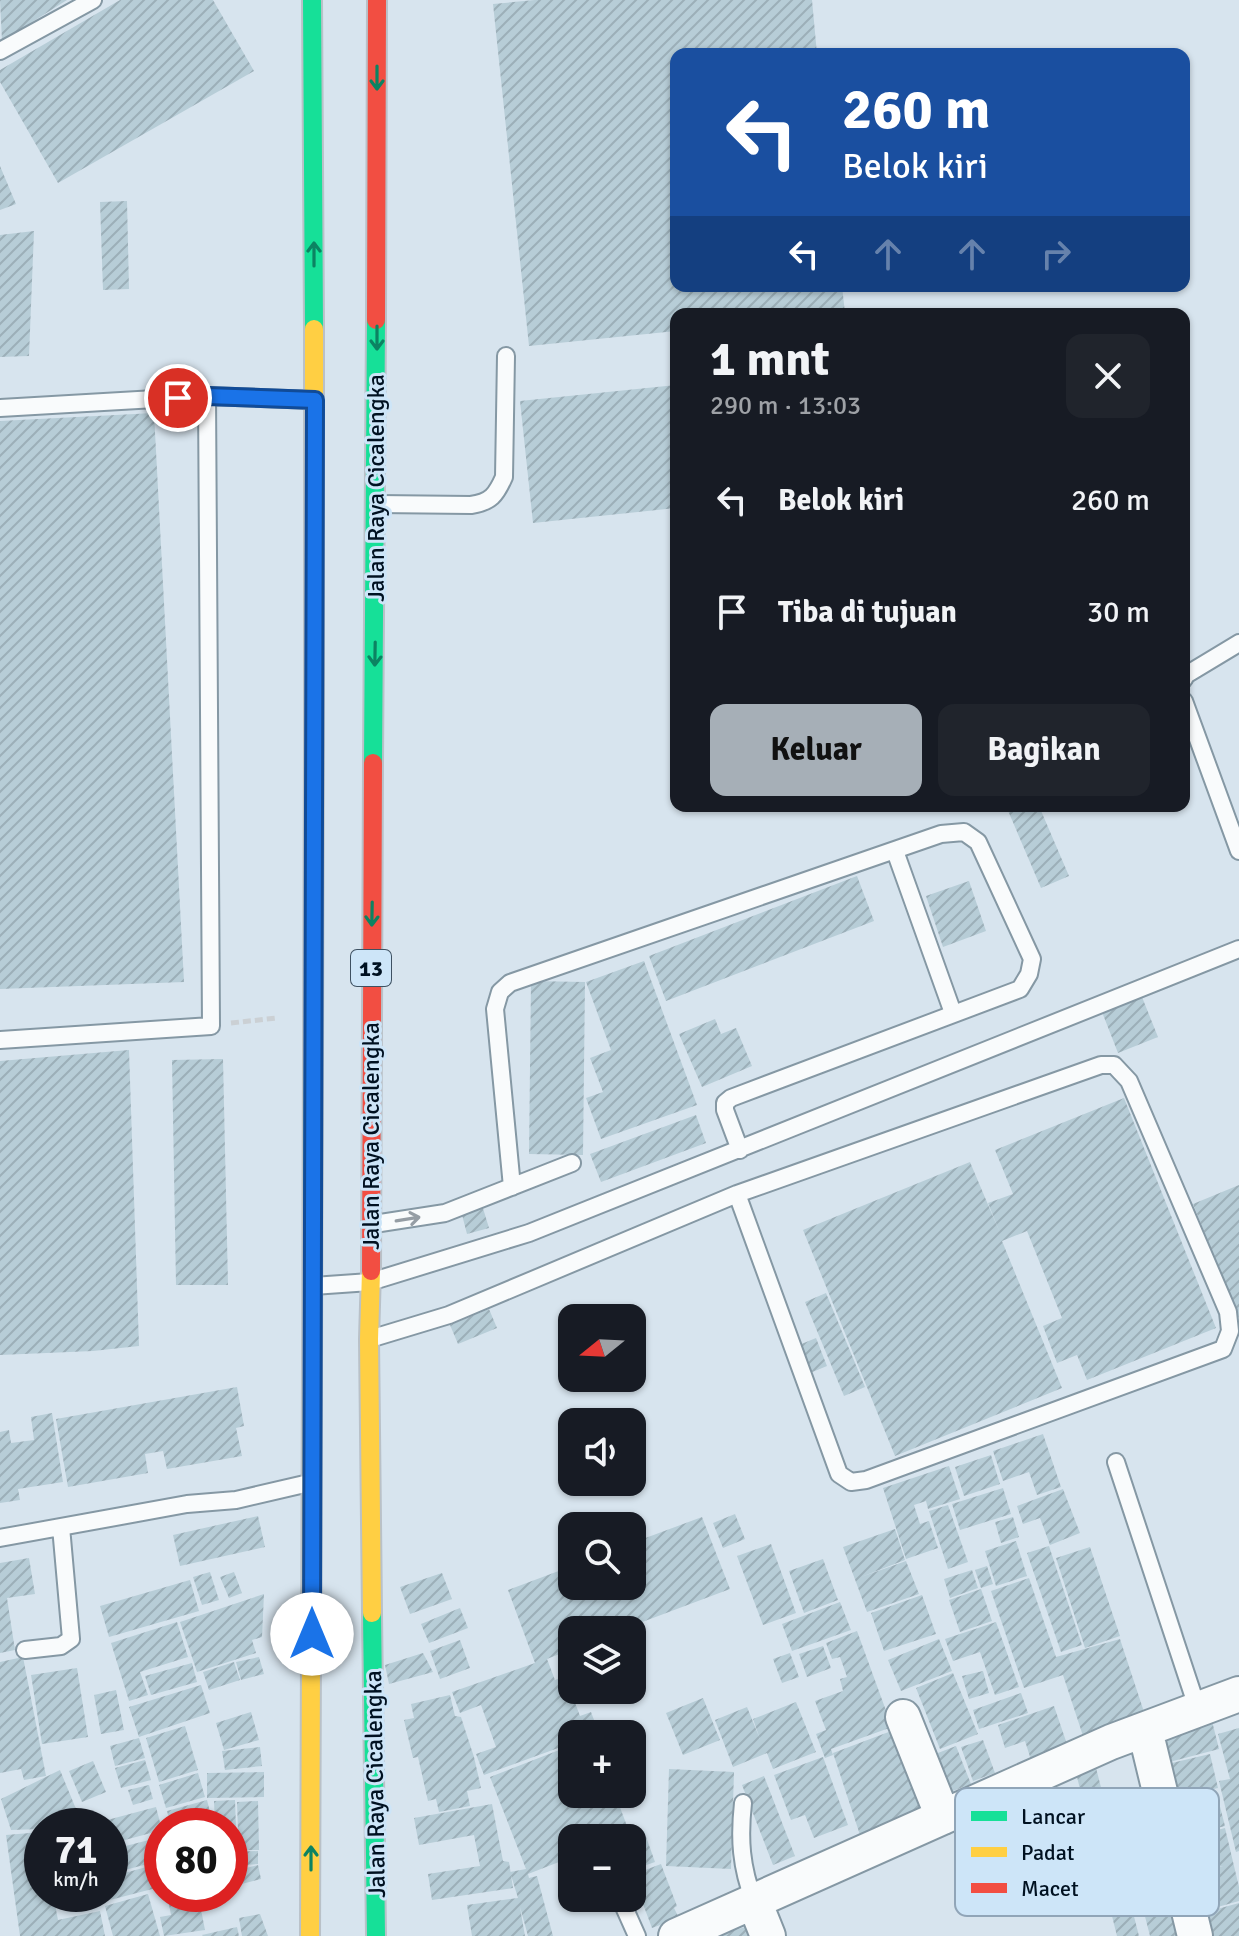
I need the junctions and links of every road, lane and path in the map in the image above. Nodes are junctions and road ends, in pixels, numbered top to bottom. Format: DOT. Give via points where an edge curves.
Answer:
graph roads {
  1 [pos="93,0"];
  2 [pos="312,0"];
  3 [pos="377,0"];
  4 [pos="0,51"];
  5 [pos="506,356"];
  6 [pos="207,396"];
  7 [pos="315,400"];
  8 [pos="0,408"];
  9 [pos="376,504"];
  10 [pos="1239,643"];
  11 [pos="1190,673"];
  12 [pos="1190,717"];
  13 [pos="895,851"];
  14 [pos="1239,851"];
  15 [pos="1239,949"];
  16 [pos="953,1013"];
  17 [pos="314,1014"];
  18 [pos="211,1026"];
  19 [pos="0,1040"];
  20 [pos="740,1150"];
  21 [pos="572,1163"];
  22 [pos="512,1187"];
  23 [pos="737,1194"];
  24 [pos="372,1224"];
  25 [pos="370,1282"];
  26 [pos="311,1286"];
  27 [pos="369,1339"];
  28 [pos="1116,1462"];
  29 [pos="313,1483"];
  30 [pos="61,1527"];
  31 [pos="0,1538"];
  32 [pos="25,1650"];
  33 [pos="1239,1694"];
  34 [pos="1198,1710"];
  35 [pos="903,1717"];
  36 [pos="1145,1730"];
  37 [pos="1008,1788"];
  38 [pos="1159,1788"];
  39 [pos="743,1803"];
  40 [pos="955,1812"];
  41 [pos="943,1817"];
  42 [pos="754,1901"];
  43 [pos="626,1912"];
  44 [pos="1190,1916"];
  45 [pos="310,1936"];
  46 [pos="376,1936"];
  47 [pos="637,1936"];
  48 [pos="676,1936"];
  49 [pos="768,1936"];
  50 [pos="1195,1936"];
  1 -- 4 [label="lane"];
  7 -- 2 [label="highway, one-way"];
  3 -- 9 [label="highway, Jalan Raya Cicalengka / 13, one-way"];
  5 -- 9 [label="lane" via="504,477 497,494 471,505"];
  6 -- 7 [label="lane"];
  6 -- 8 [label="lane"];
  6 -- 18 [label="lane"];
  7 -- 17 [label="highway"];
  9 -- 24 [label="highway, Jalan Raya Cicalengka / 13, one-way"];
  10 -- 11 [label="lane"];
  12 -- 14 [label="lane"];
  13 -- 16 [label="lane"];
  13 -- 16 [label="lane" via="941,834 964,832 978,842 1032,959 1020,989"];
  13 -- 22 [label="lane" via="510,983 500,992 495,1009"];
  15 -- 20 [label="lane"];
  16 -- 20 [label="lane" via="731,1098 725,1110"];
  17 -- 18 [label="path"];
  17 -- 26 [label="highway"];
  18 -- 19 [label="lane"];
  20 -- 25 [label="lane" via="529,1233"];
  21 -- 22 [label="lane"];
  24 -- 22 [label="lane, one-way" via="445,1213"];
  23 -- 23 [label="lane" via="1101,1065 1114,1065 1129,1081 1228,1312 1230,1331 1223,1349 851,1482 839,1474"];
  23 -- 27 [label="lane" via="449,1315"];
  24 -- 25 [label="highway, Jalan Raya Cicalengka / 13"];
  25 -- 26 [label="lane"];
  25 -- 27 [label="highway, Jalan Raya Cicalengka / 13"];
  26 -- 29 [label="highway"];
  27 -- 46 [label="highway, Jalan Raya Cicalengka / 13"];
  28 -- 34 [label="lane"];
  29 -- 30 [label="lane"];
  45 -- 29 [label="highway, one-way"];
  30 -- 31 [label="lane"];
  30 -- 32 [label="lane" via="71,1639 61,1646"];
  33 -- 34 [label="street"];
  34 -- 36 [label="street"];
  35 -- 41 [label="street"];
  36 -- 37 [label="street"];
  36 -- 38 [label="street"];
  39 -- 42 [label="lane" via="741,1857"];
  40 -- 41 [label="street"];
  41 -- 42 [label="street"];
  42 -- 48 [label="street"];
  42 -- 49 [label="street"];
  43 -- 47 [label="lane"];
  44 -- 50 [label="street"];
}
